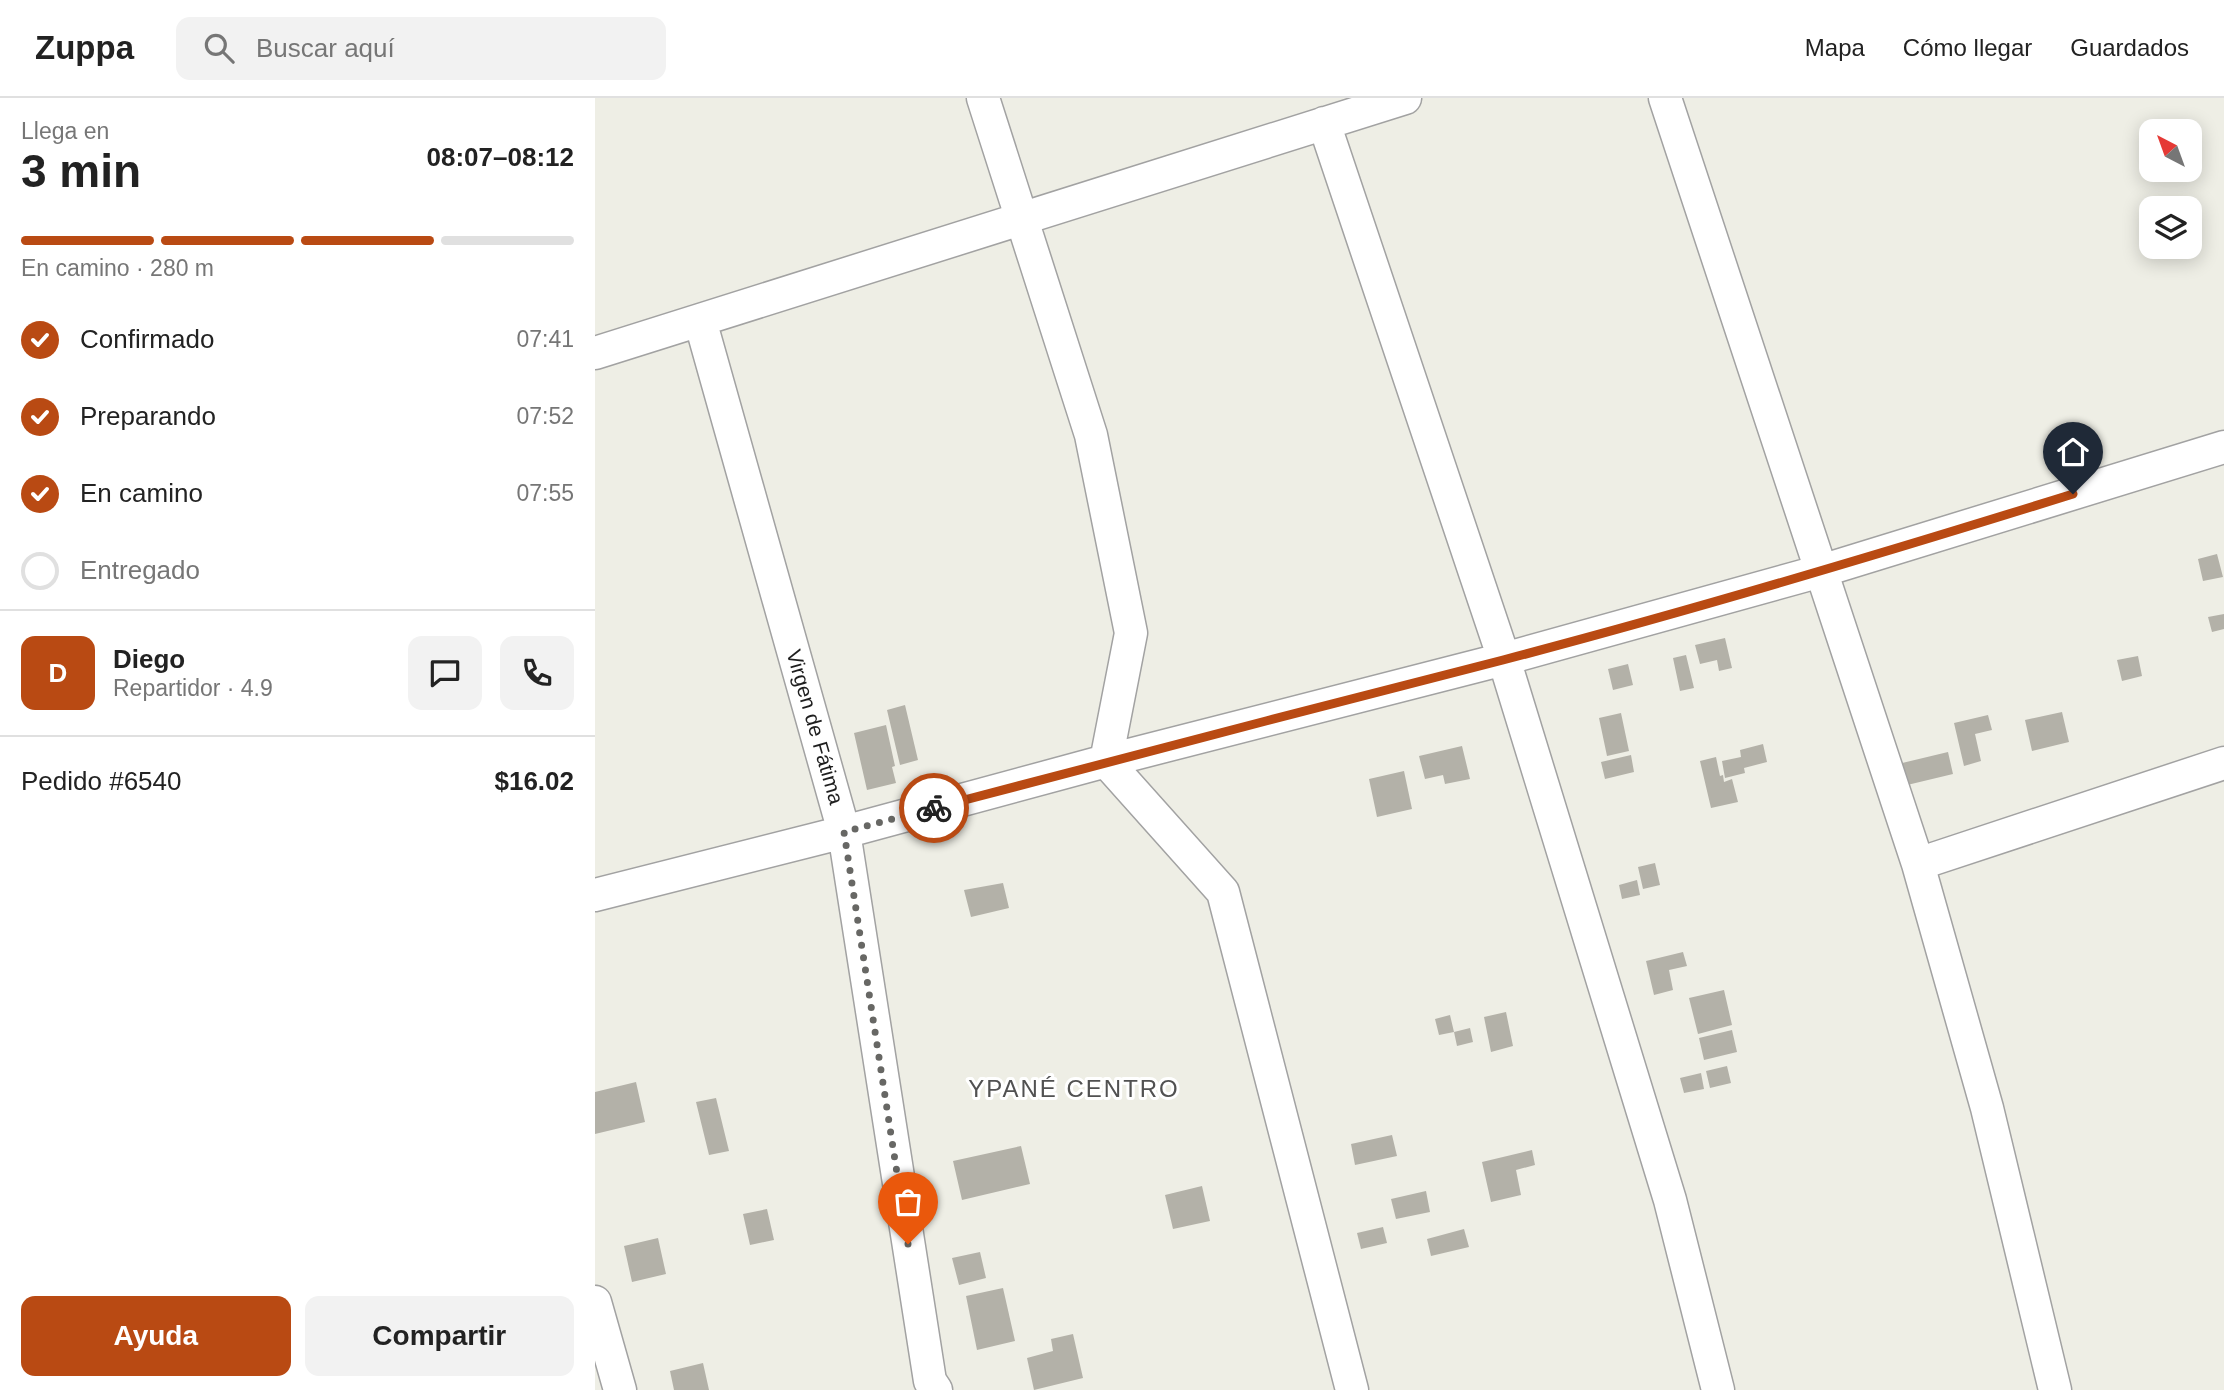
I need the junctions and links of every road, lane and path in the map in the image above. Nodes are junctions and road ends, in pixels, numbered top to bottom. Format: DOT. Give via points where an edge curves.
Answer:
graph roads {
  1 [pos="983,98"];
  2 [pos="1405,98"];
  3 [pos="1665,98"];
  4 [pos="1324,124"];
  5 [pos="1022,219"];
  6 [pos="700,320"];
  7 [pos="595,353"];
  8 [pos="2224,447"];
  9 [pos="1821,571"];
  10 [pos="1504,659"];
  11 [pos="1106,761"];
  12 [pos="2224,763"];
  13 [pos="844,832"];
  14 [pos="1918,864"];
  15 [pos="595,895"];
  16 [pos="595,1302"];
  17 [pos="620,1390"];
  18 [pos="936,1390"];
  19 [pos="1352,1390"];
  20 [pos="1718,1390"];
  21 [pos="2055,1390"];
  1 -- 5 [label="street"];
  2 -- 4 [label="street"];
  3 -- 9 [label="street"];
  4 -- 5 [label="street"];
  4 -- 10 [label="street"];
  5 -- 6 [label="street"];
  5 -- 11 [label="street" via="1090,435 1131,633"];
  6 -- 7 [label="street"];
  6 -- 13 [label="street, Virgen de Fátima"];
  8 -- 9 [label="street"];
  9 -- 10 [label="street"];
  9 -- 14 [label="street"];
  10 -- 11 [label="street"];
  10 -- 20 [label="street" via="1670,1200"];
  11 -- 13 [label="street"];
  11 -- 19 [label="street" via="1223,892"];
  12 -- 14 [label="street"];
  13 -- 15 [label="street"];
  13 -- 18 [label="street, Virgen de Fátima" via="930,1381"];
  14 -- 21 [label="street" via="1987,1108"];
  16 -- 17 [label="street"];
}
